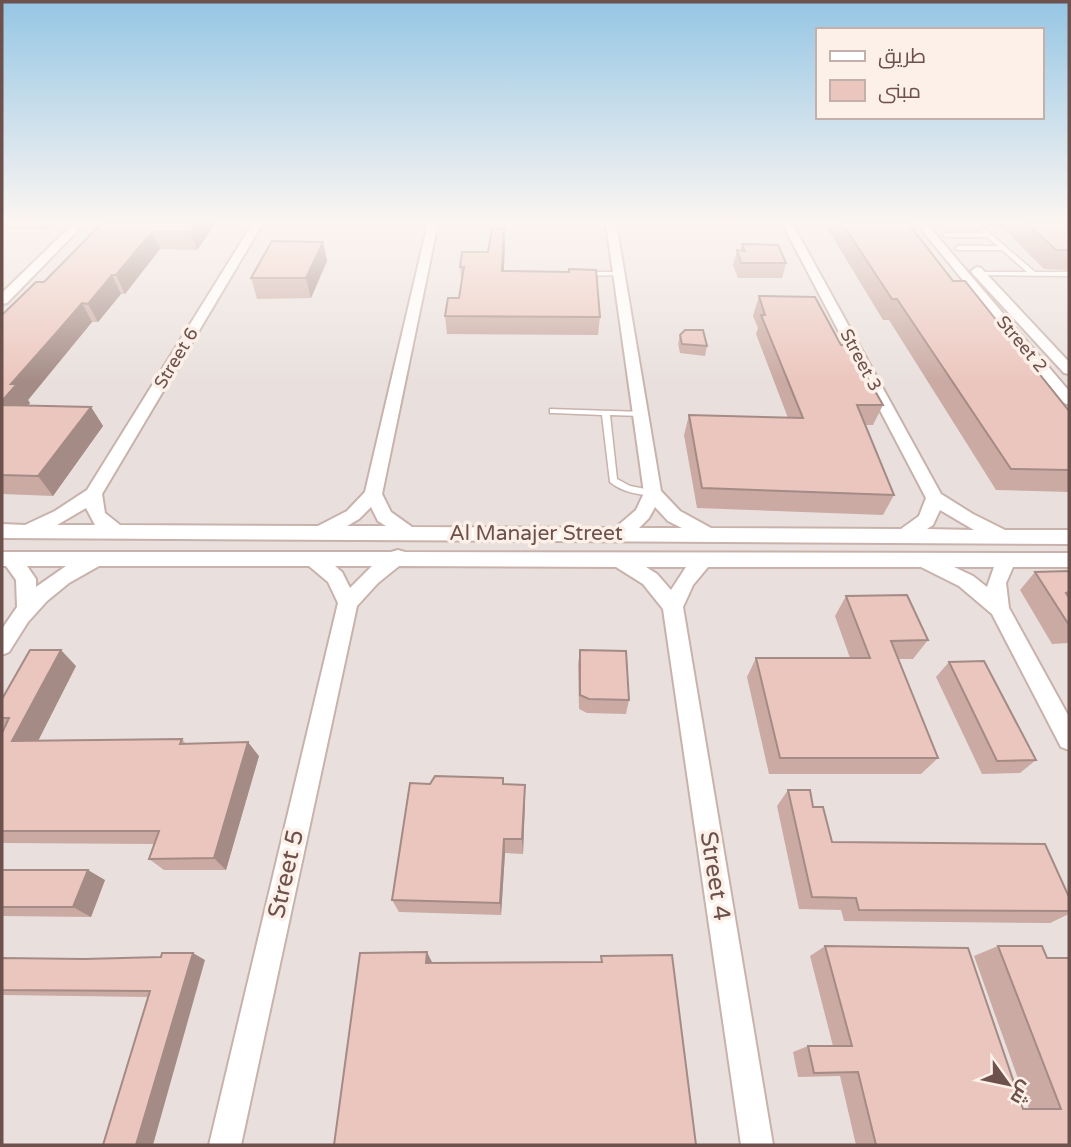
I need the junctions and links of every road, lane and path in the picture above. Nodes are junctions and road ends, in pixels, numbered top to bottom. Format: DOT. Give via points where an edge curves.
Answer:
graph roads {
  1 [pos="26,277"];
  2 [pos="225,277"];
  3 [pos="421,277"];
  4 [pos="619,277"];
  5 [pos="816,277"];
  6 [pos="966,277"];
  7 [pos="983,277"];
  8 [pos="2,300"];
  9 [pos="1067,364"];
  10 [pos="1069,400"];
  11 [pos="553,411"];
  12 [pos="606,413"];
  13 [pos="641,414"];
  14 [pos="653,493"];
  15 [pos="93,494"];
  16 [pos="373,494"];
  17 [pos="935,498"];
  18 [pos="1069,528"];
  19 [pos="2,531"];
  20 [pos="21,531"];
  21 [pos="323,531"];
  22 [pos="118,532"];
  23 [pos="409,533"];
  24 [pos="621,533"];
  25 [pos="710,535"];
  26 [pos="1005,536"];
  27 [pos="1034,536"];
  28 [pos="905,537"];
  29 [pos="1069,537"];
  30 [pos="398,557"];
  31 [pos="311,558"];
  32 [pos="6,559"];
  33 [pos="97,559"];
  34 [pos="619,559"];
  35 [pos="703,560"];
  36 [pos="921,560"];
  37 [pos="1007,560"];
  38 [pos="1031,560"];
  39 [pos="1069,560"];
  40 [pos="1069,566"];
  41 [pos="348,603"];
  42 [pos="27,606"];
  43 [pos="673,607"];
  44 [pos="999,608"];
  45 [pos="2,646"];
  46 [pos="1069,738"];
  47 [pos="225,1145"];
  48 [pos="757,1145"];
  1 -- 8 [label="street"];
  2 -- 15 [label="street, Street 6"];
  3 -- 16 [label="street"];
  4 -- 13 [label="street"];
  5 -- 17 [label="street, Street 3"];
  6 -- 10 [label="street, Street 2"];
  7 -- 9 [label="street, Street 2"];
  11 -- 12 [label="lane"];
  12 -- 13 [label="lane"];
  12 -- 14 [label="lane" via="613,480 629,490"];
  13 -- 14 [label="street"];
  14 -- 24 [label="street" via="643,514"];
  14 -- 25 [label="street" via="674,516"];
  15 -- 20 [label="street, Street 6" via="61,516"];
  15 -- 22 [label="street" via="97,516"];
  16 -- 21 [label="street" via="353,515"];
  16 -- 23 [label="street" via="384,516"];
  17 -- 26 [label="street, Street 3"];
  17 -- 28 [label="street" via="927,520"];
  18 -- 27 [label="street"];
  19 -- 20 [label="street, Al Manajer Street"];
  20 -- 22 [label="street, Al Manajer Street"];
  21 -- 22 [label="street, Al Manajer Street"];
  21 -- 23 [label="street, Al Manajer Street"];
  23 -- 24 [label="street, Al Manajer Street"];
  24 -- 25 [label="street, Al Manajer Street"];
  25 -- 28 [label="street, Al Manajer Street"];
  26 -- 27 [label="street, Al Manajer Street"];
  26 -- 28 [label="street, Al Manajer Street"];
  27 -- 29 [label="street, Al Manajer Street"];
  30 -- 31 [label="street, Al Manajer Street"];
  30 -- 34 [label="street, Al Manajer Street"];
  30 -- 41 [label="street"];
  31 -- 33 [label="street, Al Manajer Street"];
  31 -- 41 [label="street" via="335,577"];
  32 -- 33 [label="street, Al Manajer Street"];
  32 -- 42 [label="street" via="26,579"];
  33 -- 42 [label="street" via="60,579"];
  34 -- 35 [label="street, Al Manajer Street"];
  34 -- 43 [label="street" via="650,579"];
  35 -- 36 [label="street, Al Manajer Street"];
  35 -- 43 [label="street" via="685,581"];
  36 -- 37 [label="street, Al Manajer Street"];
  36 -- 44 [label="street" via="966,581"];
  37 -- 38 [label="street, Al Manajer Street"];
  37 -- 44 [label="street" via="996,583"];
  38 -- 39 [label="street, Al Manajer Street"];
  38 -- 40 [label="street"];
  41 -- 47 [label="street, Street 5"];
  42 -- 45 [label="street"];
  43 -- 48 [label="street, Street 4"];
  44 -- 46 [label="street"];
}
